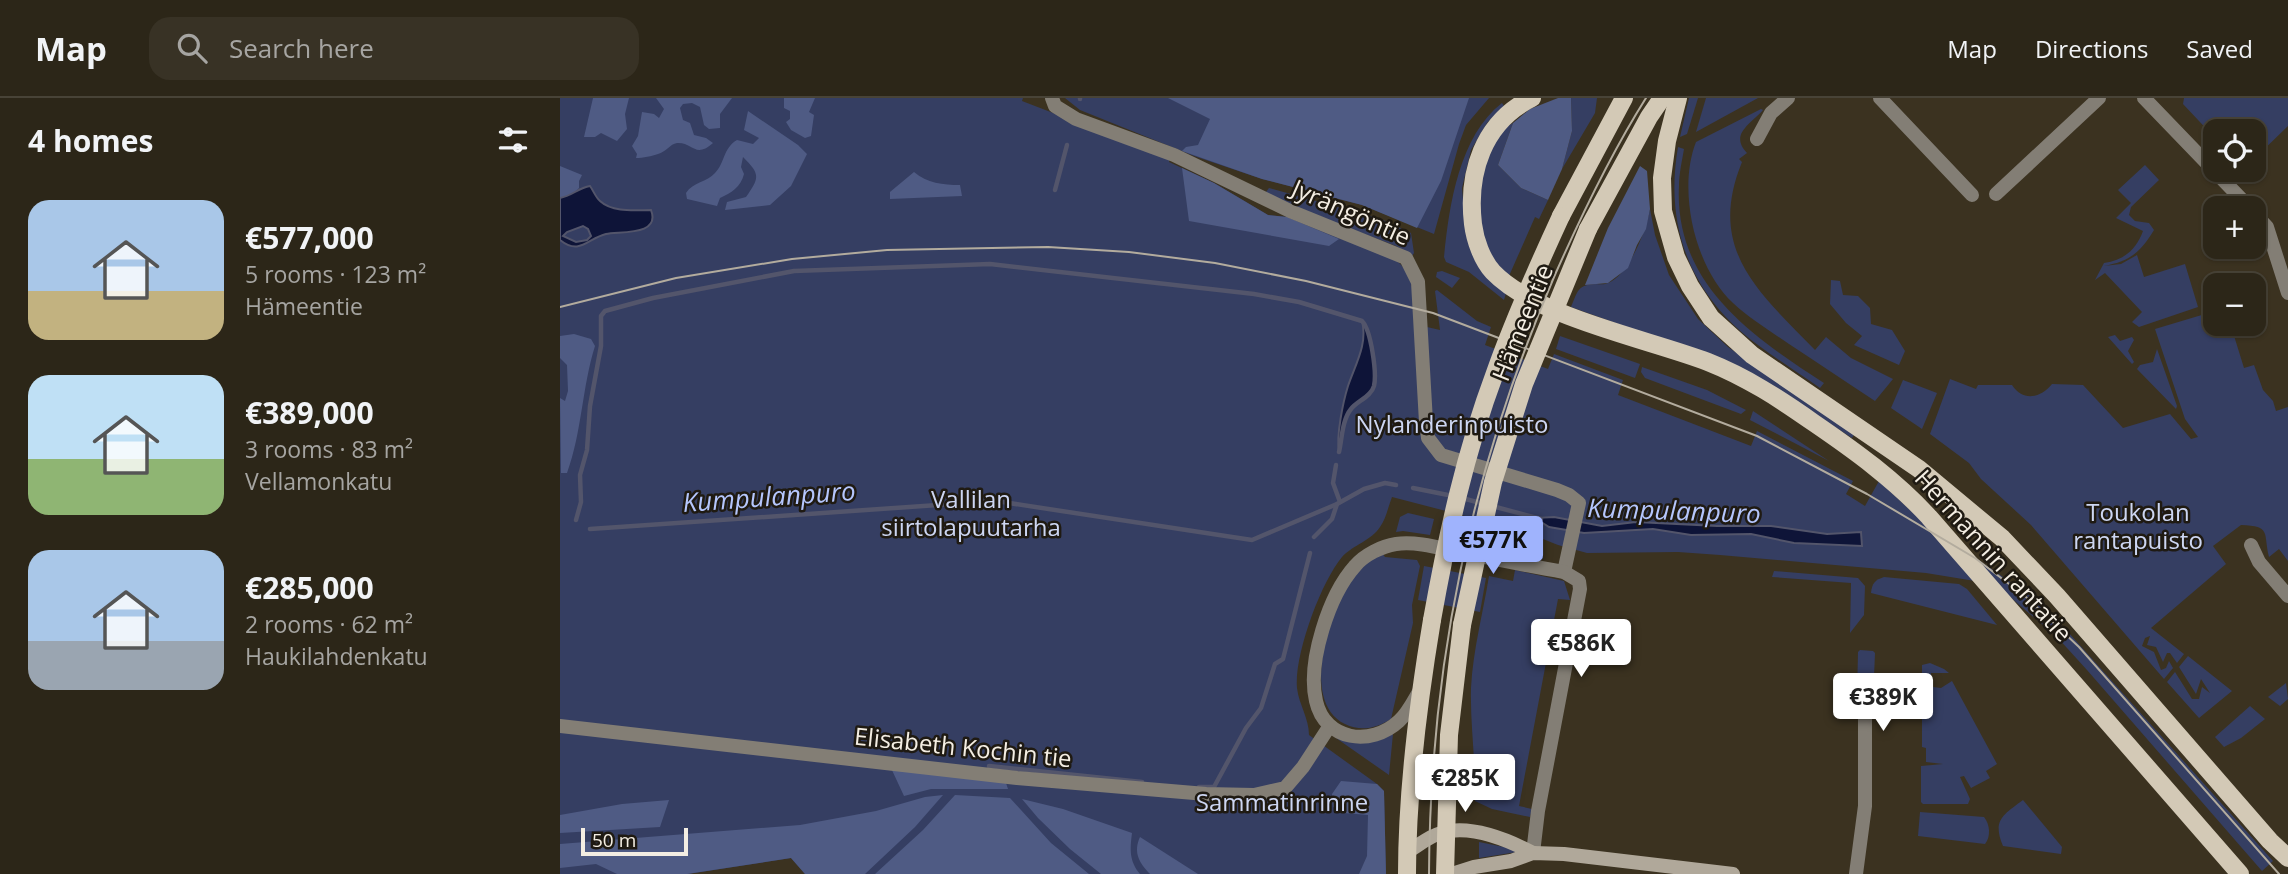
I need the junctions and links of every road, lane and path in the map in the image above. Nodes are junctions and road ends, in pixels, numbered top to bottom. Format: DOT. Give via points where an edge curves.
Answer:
graph roads {
  1 [pos="1052,98"];
  2 [pos="1532,98"];
  3 [pos="1624,98"];
  4 [pos="1662,98"];
  5 [pos="1678,98"];
  6 [pos="1788,98"];
  7 [pos="1880,98"];
  8 [pos="2099,98"];
  9 [pos="2144,98"];
  10 [pos="1757,139"];
  11 [pos="1996,189"];
  12 [pos="1972,195"];
  13 [pos="2238,196"];
  14 [pos="2266,226"];
  15 [pos="2284,264"];
  16 [pos="2288,293"];
  17 [pos="2251,545"];
  18 [pos="1564,572"];
  19 [pos="2288,596"];
  20 [pos="1420,689"];
  21 [pos="1865,708"];
  22 [pos="560,726"];
  23 [pos="1329,727"];
  24 [pos="1445,831"];
  25 [pos="1407,852"];
  26 [pos="1533,853"];
  27 [pos="2288,858"];
  28 [pos="1407,874"];
  29 [pos="1445,874"];
  30 [pos="1452,874"];
  31 [pos="1733,874"];
  32 [pos="1856,874"];
  33 [pos="2240,874"];
  1 -- 18 [label="street, Jyrängöntie" via="1055,106 1076,119 1174,155 1290,211 1406,258 1418,282 1428,438 1441,455 1569,495 1579,503"];
  2 -- 33 [label="main road, Hermannin rantatie" via="1496,128 1484,144 1473,174 1474,230 1492,271 1519,294 1735,374 1783,401 1893,481"];
  3 -- 20 [label="main road, Hämeentie, bridge" via="1561,216 1515,318 1475,431 1452,518"];
  4 -- 24 [label="main road, Hämeentie, bridge" via="1588,229 1544,330 1493,482 1462,625 1449,735"];
  5 -- 27 [label="main road, Hermannin rantatie" via="1662,178 1663,211 1679,265 1711,318 1752,355 1919,469 2002,538"];
  6 -- 10 [label="street" via="1772,113"];
  7 -- 12 [label="street"];
  8 -- 11 [label="street"];
  9 -- 13 [label="street"];
  14 -- 15 [label="street"];
  15 -- 16 [label="street"];
  17 -- 19 [label="street" via="2259,562"];
  18 -- 23 [label="street" via="1430,546 1397,544 1370,554 1350,572 1332,605 1314,669 1316,702"];
  18 -- 26 [label="street" via="1580,585"];
  20 -- 23 [label="street" via="1399,721 1381,733 1350,736"];
  20 -- 25 [label="main road, Hämeentie"];
  21 -- 32 [label="street" via="1866,806"];
  22 -- 23 [label="street, Elisabeth Kochin tie" via="1004,776 1254,795 1285,788"];
  24 -- 25 [label="street"];
  24 -- 26 [label="street" via="1473,832"];
  24 -- 29 [label="main road, Hämeentie"];
  25 -- 28 [label="main road, Hämeentie"];
  26 -- 30 [label="street"];
  26 -- 31 [label="street"];
}
